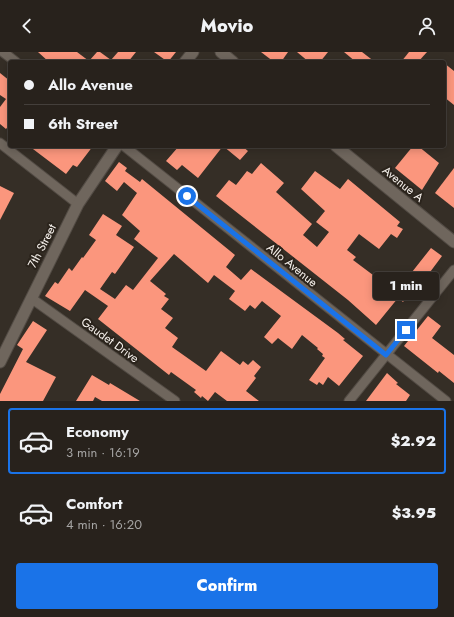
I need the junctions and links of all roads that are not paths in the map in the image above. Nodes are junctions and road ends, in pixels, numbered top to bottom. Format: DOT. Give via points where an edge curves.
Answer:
graph roads {
  1 [pos="3,52"];
  2 [pos="193,52"];
  3 [pos="221,52"];
  4 [pos="13,60"];
  5 [pos="187,60"];
  6 [pos="231,60"];
  7 [pos="0,143"];
  8 [pos="116,148"];
  9 [pos="127,148"];
  10 [pos="338,148"];
  11 [pos="78,204"];
  12 [pos="454,242"];
  13 [pos="454,270"];
  14 [pos="31,298"];
  15 [pos="386,355"];
  16 [pos="0,362"];
  17 [pos="175,401"];
  18 [pos="349,401"];
  19 [pos="446,401"];
  1 -- 4 [label="street"];
  2 -- 5 [label="street"];
  3 -- 6 [label="street"];
  7 -- 11 [label="street"];
  8 -- 11 [label="street, 7th Street"];
  9 -- 15 [label="street, Allo Avenue"];
  10 -- 12 [label="street, Avenue A"];
  11 -- 14 [label="street, 7th Street"];
  13 -- 15 [label="street"];
  14 -- 16 [label="street, 7th Street"];
  14 -- 17 [label="street, Gaudet Drive"];
  15 -- 18 [label="street"];
  15 -- 19 [label="street, Allo Avenue"];
}
